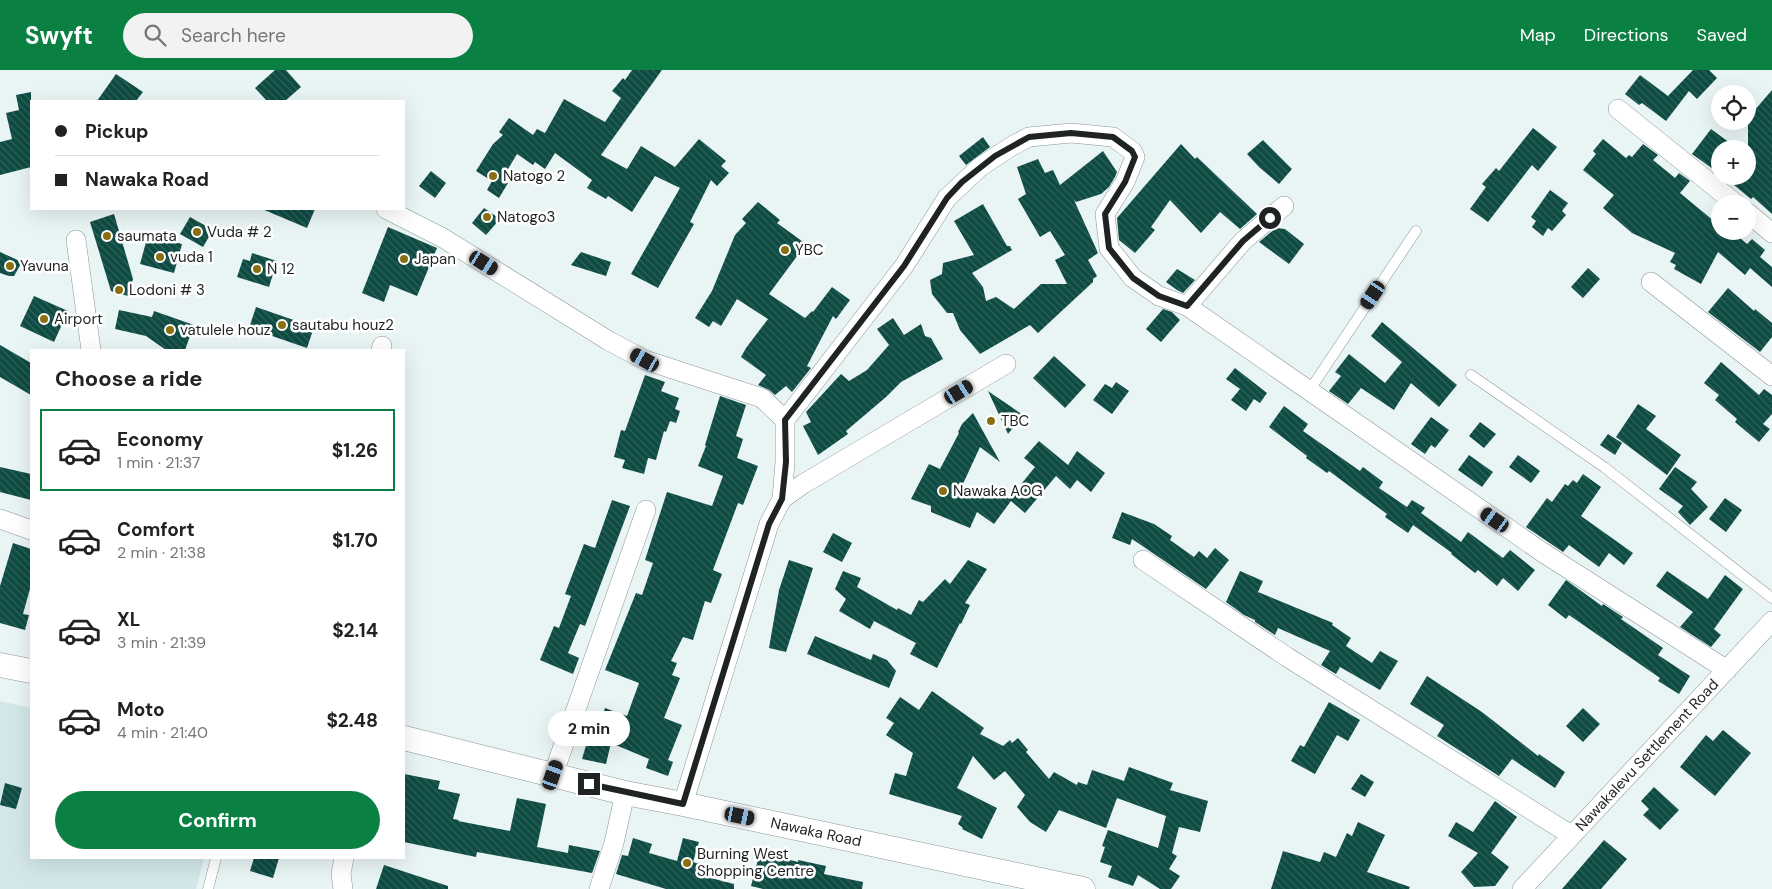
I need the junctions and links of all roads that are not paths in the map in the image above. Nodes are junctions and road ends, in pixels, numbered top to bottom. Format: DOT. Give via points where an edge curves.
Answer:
graph roads {
  1 [pos="1618,109"];
  2 [pos="1725,195"];
  3 [pos="1284,206"];
  4 [pos="388,210"];
  5 [pos="1756,220"];
  6 [pos="1416,231"];
  7 [pos="1772,233"];
  8 [pos="76,240"];
  9 [pos="1651,282"];
  10 [pos="1187,306"];
  11 [pos="91,349"];
  12 [pos="1006,364"];
  13 [pos="1471,375"];
  14 [pos="1772,376"];
  15 [pos="1309,391"];
  16 [pos="785,420"];
  17 [pos="782,499"];
  18 [pos="646,510"];
  19 [pos="0,519"];
  20 [pos="30,530"];
  21 [pos="1143,560"];
  22 [pos="1772,598"];
  23 [pos="1772,621"];
  24 [pos="0,665"];
  25 [pos="30,670"];
  26 [pos="1727,670"];
  27 [pos="405,738"];
  28 [pos="553,775"];
  29 [pos="625,793"];
  30 [pos="683,804"];
  31 [pos="1571,835"];
  32 [pos="216,859"];
  33 [pos="344,859"];
  34 [pos="208,889"];
  35 [pos="343,889"];
  36 [pos="599,889"];
  37 [pos="1083,889"];
  38 [pos="1522,889"];
  1 -- 2 [label="street"];
  3 -- 10 [label="street" via="1243,241"];
  4 -- 16 [label="street" via="443,238 609,341 645,360 762,398"];
  5 -- 7 [label="street"];
  6 -- 15 [label="lane"];
  8 -- 11 [label="street"];
  9 -- 14 [label="street"];
  10 -- 15 [label="street"];
  10 -- 16 [label="street" via="1159,296 1133,278 1109,248 1105,214 1125,182 1135,157 1132,151 1113,137 1071,133 1029,137 980,167 947,198 904,266"];
  12 -- 17 [label="street"];
  13 -- 22 [label="lane" via="1604,466"];
  15 -- 26 [label="street" via="1542,552"];
  16 -- 17 [label="street" via="786,462"];
  17 -- 30 [label="street" via="769,524"];
  18 -- 28 [label="street"];
  19 -- 20 [label="street"];
  21 -- 31 [label="street" via="1287,657"];
  23 -- 26 [label="street, Nawakalevu Settlement Road"];
  24 -- 25 [label="street"];
  26 -- 31 [label="street, Nawakalevu Settlement Road"];
  27 -- 28 [label="street, Nawaka Road"];
  28 -- 29 [label="street, Nawaka Road"];
  29 -- 30 [label="street, Nawaka Road"];
  29 -- 36 [label="street"];
  30 -- 37 [label="street, Nawaka Road"];
  31 -- 38 [label="street, Nawakalevu Settlement Road"];
  32 -- 34 [label="lane"];
  33 -- 35 [label="street"];
}
